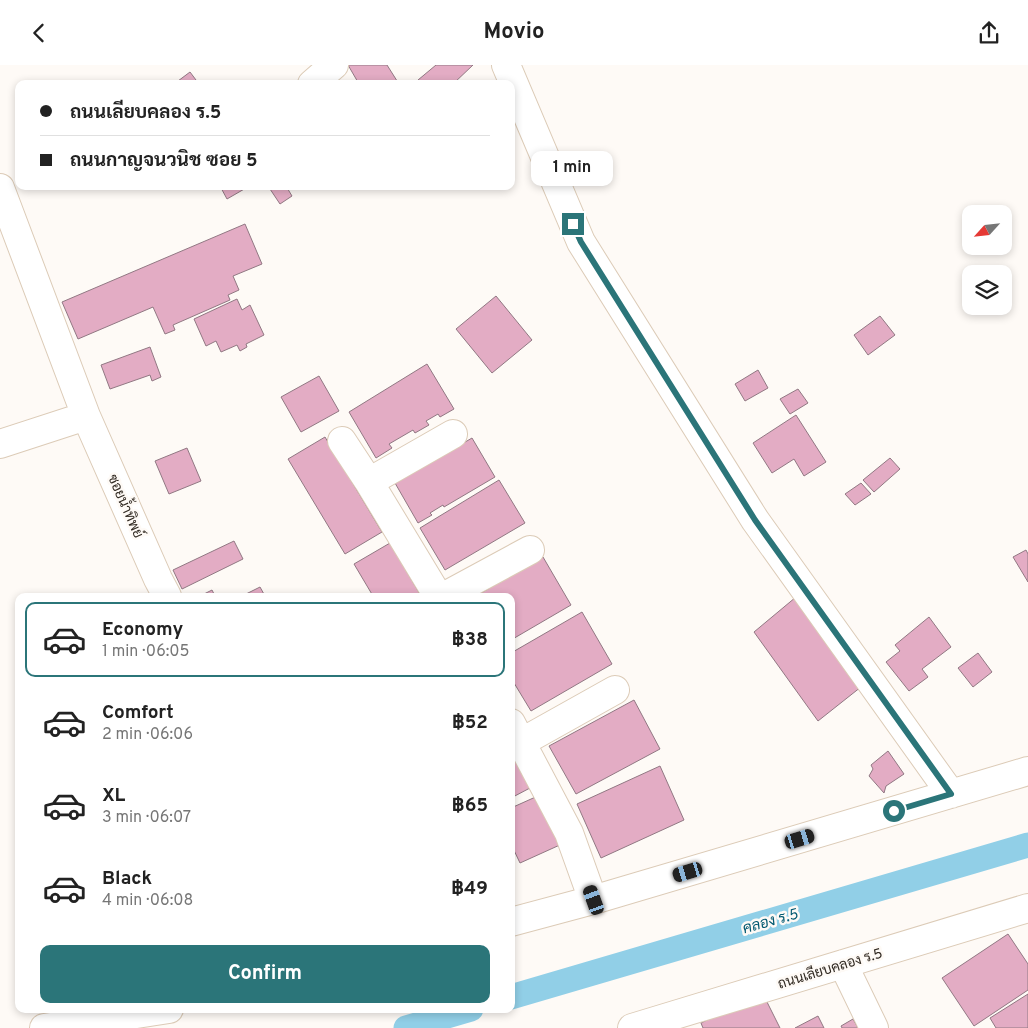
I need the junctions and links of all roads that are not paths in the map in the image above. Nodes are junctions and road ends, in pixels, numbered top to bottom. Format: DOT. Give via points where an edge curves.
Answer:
graph roads {
  1 [pos="334,65"];
  2 [pos="506,65"];
  3 [pos="317,80"];
  4 [pos="512,80"];
  5 [pos="515,86"];
  6 [pos="0,188"];
  7 [pos="86,416"];
  8 [pos="454,434"];
  9 [pos="342,441"];
  10 [pos="0,444"];
  11 [pos="369,482"];
  12 [pos="530,550"];
  13 [pos="166,593"];
  14 [pos="436,593"];
  15 [pos="451,593"];
  16 [pos="614,690"];
  17 [pos="516,733"];
  18 [pos="1028,771"];
  19 [pos="951,794"];
  20 [pos="594,900"];
  21 [pos="1024,916"];
  22 [pos="515,921"];
  23 [pos="843,964"];
  24 [pos="143,1013"];
  25 [pos="44,1028"];
  26 [pos="632,1028"];
  27 [pos="874,1028"];
  1 -- 3 [label="street"];
  2 -- 4 [label="street"];
  5 -- 19 [label="street" via="581,242 755,520"];
  6 -- 7 [label="street, ซอยน้ำทิพย์"];
  7 -- 10 [label="street"];
  7 -- 13 [label="street, ซอยน้ำทิพย์"];
  8 -- 11 [label="street"];
  9 -- 11 [label="street"];
  11 -- 14 [label="street"];
  12 -- 15 [label="street"];
  16 -- 17 [label="street"];
  17 -- 20 [label="street" via="569,833"];
  18 -- 19 [label="street"];
  19 -- 20 [label="street"];
  20 -- 22 [label="street"];
  21 -- 23 [label="street, ถนนเลียบคลอง ร.5"];
  23 -- 26 [label="street, ถนนเลียบคลอง ร.5"];
  23 -- 27 [label="street"];
  24 -- 25 [label="street"];
}
